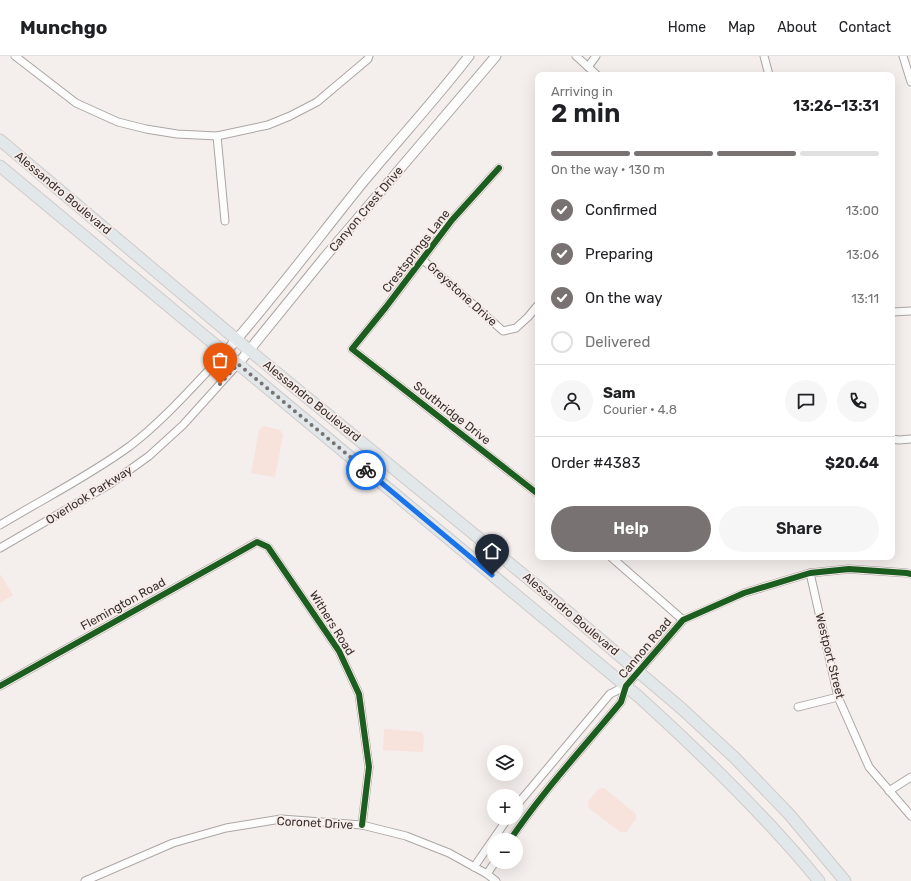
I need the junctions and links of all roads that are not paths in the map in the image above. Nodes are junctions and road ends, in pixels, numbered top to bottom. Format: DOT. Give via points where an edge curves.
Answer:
graph roads {
  1 [pos="15,56"];
  2 [pos="369,56"];
  3 [pos="470,56"];
  4 [pos="496,56"];
  5 [pos="576,56"];
  6 [pos="596,56"];
  7 [pos="764,56"];
  8 [pos="903,56"];
  9 [pos="588,67"];
  10 [pos="594,72"];
  11 [pos="768,72"];
  12 [pos="911,82"];
  13 [pos="217,136"];
  14 [pos="0,140"];
  15 [pos="0,166"];
  16 [pos="499,168"];
  17 [pos="225,221"];
  18 [pos="422,259"];
  19 [pos="535,309"];
  20 [pos="911,311"];
  21 [pos="895,312"];
  22 [pos="237,339"];
  23 [pos="352,349"];
  24 [pos="249,350"];
  25 [pos="225,353"];
  26 [pos="238,364"];
  27 [pos="911,439"];
  28 [pos="895,440"];
  29 [pos="535,492"];
  30 [pos="0,525"];
  31 [pos="257,542"];
  32 [pos="0,548"];
  33 [pos="614,560"];
  34 [pos="810,573"];
  35 [pos="911,574"];
  36 [pos="683,620"];
  37 [pos="638,670"];
  38 [pos="0,686"];
  39 [pos="626,686"];
  40 [pos="838,696"];
  41 [pos="798,707"];
  42 [pos="911,777"];
  43 [pos="888,791"];
  44 [pos="523,798"];
  45 [pos="911,816"];
  46 [pos="362,825"];
  47 [pos="503,825"];
  48 [pos="515,833"];
  49 [pos="474,867"];
  50 [pos="490,869"];
  51 [pos="487,874"];
  52 [pos="85,881"];
  53 [pos="496,881"];
  54 [pos="819,881"];
  55 [pos="845,881"];
  1 -- 13 [label="street" via="76,103 118,122 177,134"];
  2 -- 13 [label="street" via="317,102 268,125"];
  3 -- 22 [label="main road, Canyon Crest Drive" via="365,180"];
  4 -- 24 [label="main road, Canyon Crest Drive"];
  5 -- 9 [label="street"];
  6 -- 9 [label="street"];
  7 -- 11 [label="street"];
  8 -- 12 [label="street"];
  9 -- 10 [label="street"];
  13 -- 17 [label="street"];
  14 -- 22 [label="main road, Alessandro Boulevard"];
  15 -- 25 [label="main road, Alessandro Boulevard"];
  16 -- 18 [label="street, Crestsprings Lane" via="452,220"];
  18 -- 19 [label="street, Greystone Drive" via="503,331 516,328"];
  18 -- 23 [label="street, Crestsprings Lane"];
  20 -- 21 [label="street"];
  22 -- 24 [label="main road, Alessandro Boulevard"];
  22 -- 25 [label="main road, Canyon Crest Drive"];
  23 -- 29 [label="street, Southridge Drive"];
  24 -- 26 [label="main road, Canyon Crest Drive"];
  24 -- 37 [label="main road, Alessandro Boulevard"];
  25 -- 26 [label="main road, Alessandro Boulevard"];
  25 -- 30 [label="street, Overlook Parkway" via="151,429 130,446"];
  26 -- 32 [label="street, Overlook Parkway" via="183,425 149,456 110,484"];
  26 -- 39 [label="main road, Alessandro Boulevard"];
  27 -- 28 [label="street"];
  31 -- 38 [label="street, Flemington Road"];
  31 -- 46 [label="street, Withers Road" via="268,547 340,651 359,694 369,767"];
  33 -- 36 [label="street"];
  34 -- 35 [label="street, Cannon Road" via="849,569"];
  34 -- 36 [label="street, Cannon Road" via="744,593"];
  34 -- 40 [label="street, Westport Street"];
  36 -- 37 [label="street, Cannon Road"];
  37 -- 39 [label="street, Cannon Road"];
  37 -- 55 [label="main road, Alessandro Boulevard" via="735,758 789,814"];
  39 -- 44 [label="street, Cannon Road" via="610,694"];
  39 -- 48 [label="street, Cannon Road" via="621,702"];
  39 -- 54 [label="main road, Alessandro Boulevard" via="729,781"];
  40 -- 41 [label="street"];
  40 -- 43 [label="street, Westport Street" via="869,767"];
  42 -- 43 [label="street"];
  43 -- 45 [label="street, Westport Street"];
  46 -- 49 [label="street, Coronet Drive" via="406,836 449,853"];
  46 -- 52 [label="street, Coronet Drive" via="281,819 226,828 173,842"];
  47 -- 49 [label="street"];
  49 -- 51 [label="street, Coronet Drive"];
  50 -- 51 [label="street"];
  51 -- 53 [label="street, Coronet Drive"];
}
